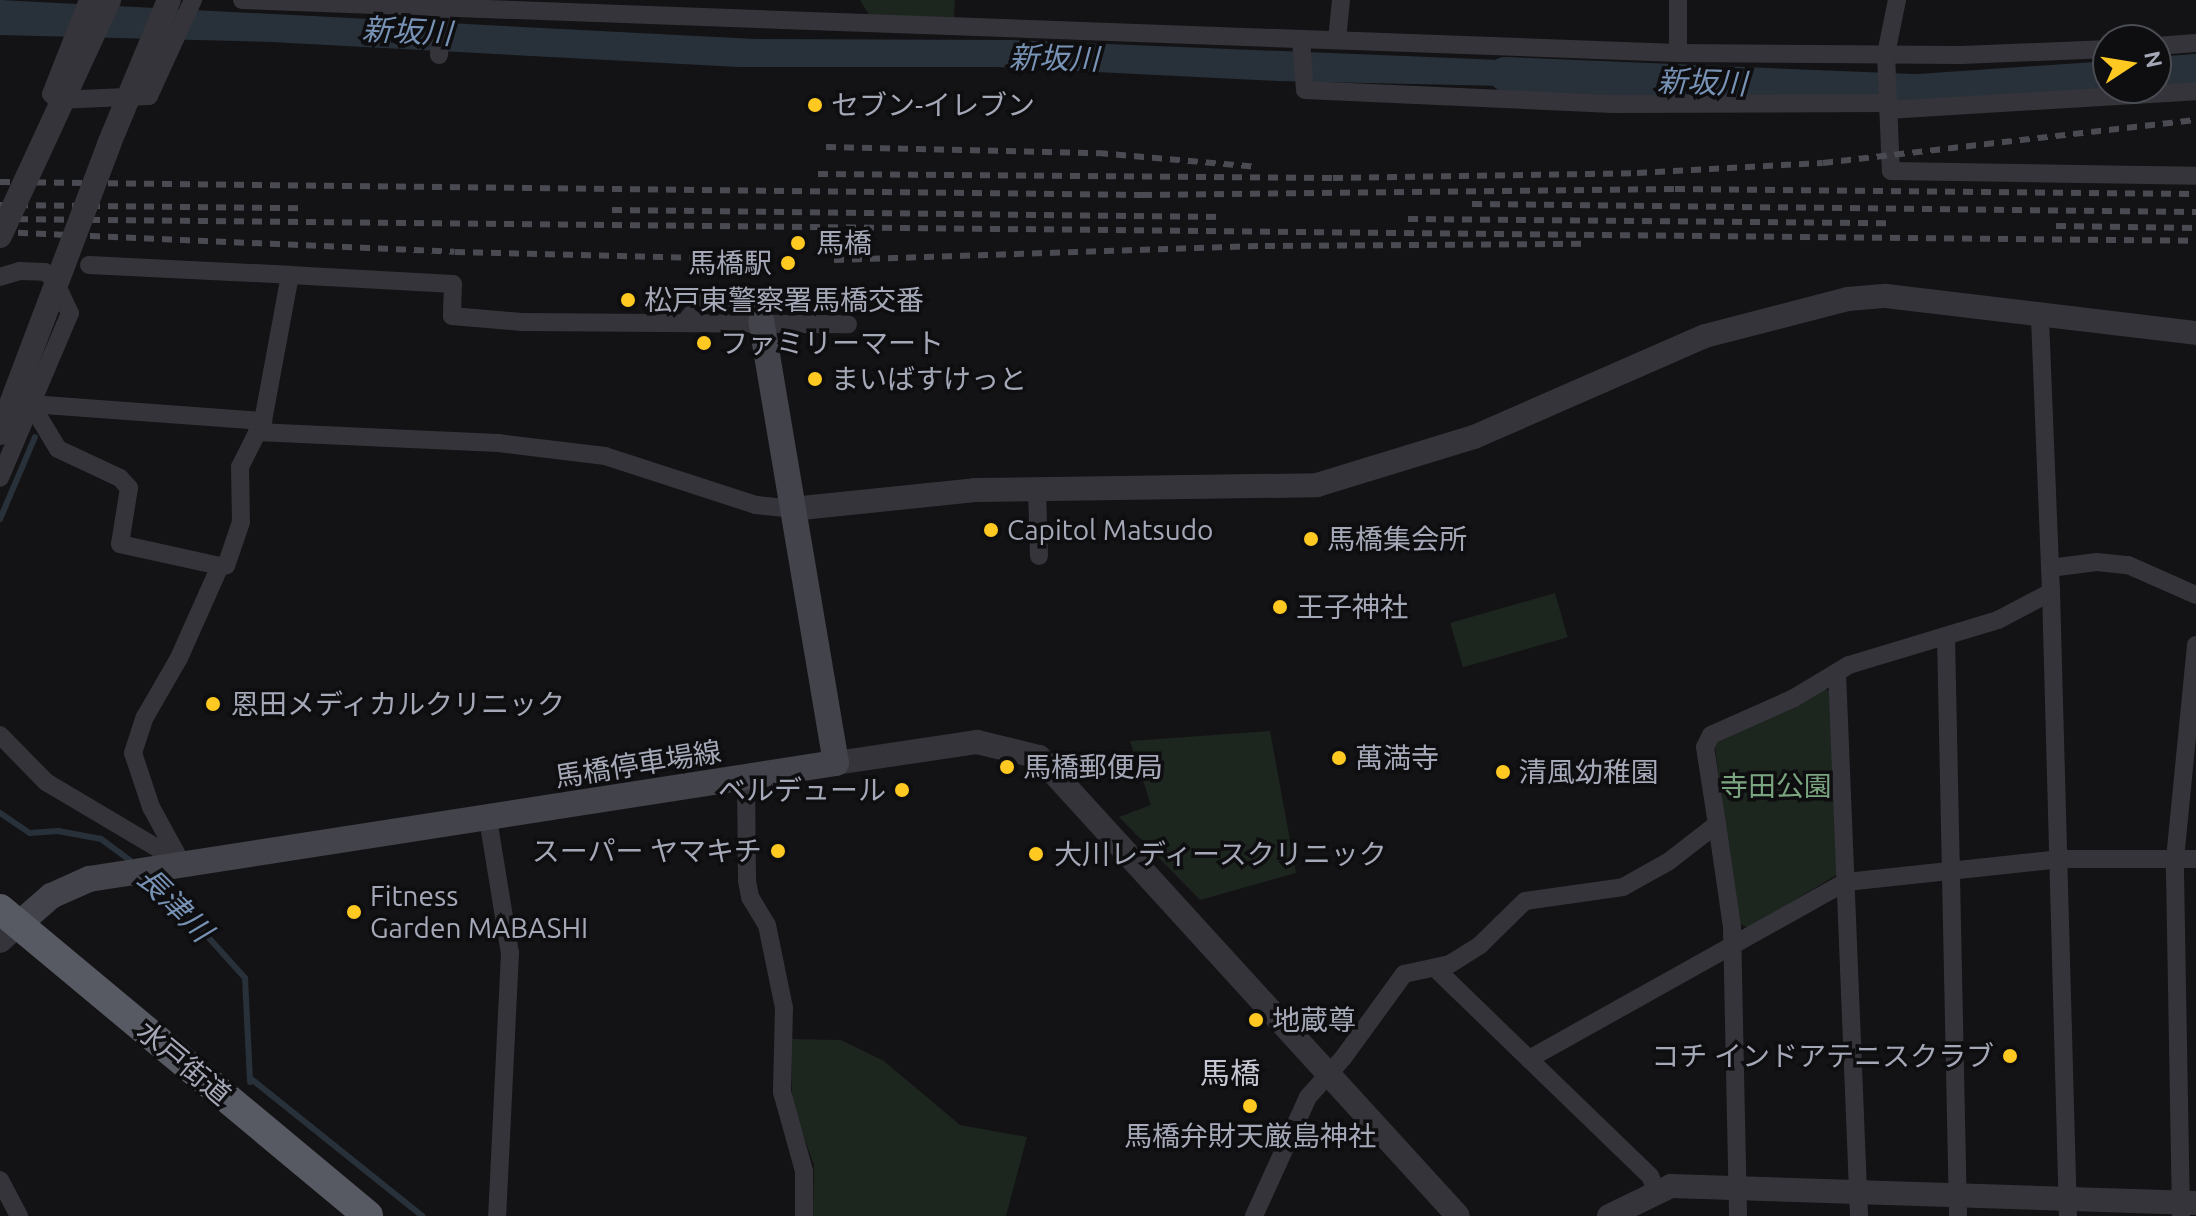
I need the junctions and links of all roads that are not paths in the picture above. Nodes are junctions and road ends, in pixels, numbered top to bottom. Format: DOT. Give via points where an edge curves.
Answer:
graph roads {
  1 [pos="88,0"];
  2 [pos="109,0"];
  3 [pos="169,0"];
  4 [pos="193,0"];
  5 [pos="242,0"];
  6 [pos="1341,0"];
  7 [pos="1678,0"];
  8 [pos="1897,0"];
  9 [pos="443,8"];
  10 [pos="678,8"];
  11 [pos="1301,39"];
  12 [pos="1337,40"];
  13 [pos="2196,43"];
  14 [pos="2172,45"];
  15 [pos="2092,50"];
  16 [pos="1678,53"];
  17 [pos="439,55"];
  18 [pos="1886,60"];
  19 [pos="2196,91"];
  20 [pos="1888,106"];
  21 [pos="2196,176"];
  22 [pos="0,236"];
  23 [pos="89,265"];
  24 [pos="290,275"];
  25 [pos="0,277"];
  26 [pos="2040,314"];
  27 [pos="761,321"];
  28 [pos="848,324"];
  29 [pos="2196,333"];
  30 [pos="31,404"];
  31 [pos="260,427"];
  32 [pos="0,433"];
  33 [pos="0,478"];
  34 [pos="1037,489"];
  35 [pos="792,509"];
  36 [pos="1039,556"];
  37 [pos="226,566"];
  38 [pos="2050,568"];
  39 [pos="2051,592"];
  40 [pos="2196,595"];
  41 [pos="1946,636"];
  42 [pos="2196,645"];
  43 [pos="1837,672"];
  44 [pos="0,735"];
  45 [pos="836,763"];
  46 [pos="746,779"];
  47 [pos="488,819"];
  48 [pos="1717,824"];
  49 [pos="2061,859"];
  50 [pos="2175,859"];
  51 [pos="2196,859"];
  52 [pos="181,862"];
  53 [pos="1950,868"];
  54 [pos="1846,882"];
  55 [pos="6,925"];
  56 [pos="1731,947"];
  57 [pos="1436,969"];
  58 [pos="1529,1059"];
  59 [pos="1328,1072"];
  60 [pos="0,1180"];
  61 [pos="1736,1189"];
  62 [pos="1656,1190"];
  63 [pos="1859,1205"];
  64 [pos="1958,1207"];
  65 [pos="2186,1207"];
  66 [pos="2068,1209"];
  67 [pos="19,1216"];
  68 [pos="368,1216"];
  69 [pos="497,1216"];
  70 [pos="804,1216"];
  71 [pos="1254,1216"];
  72 [pos="1458,1216"];
  73 [pos="1609,1216"];
  74 [pos="1738,1216"];
  1 -- 4 [label="street" via="51,94 57,100 149,96"];
  2 -- 22 [label="street, bridge"];
  3 -- 32 [label="street, bridge"];
  5 -- 9 [label="street"];
  6 -- 12 [label="street"];
  7 -- 16 [label="street"];
  8 -- 18 [label="street"];
  9 -- 10 [label="street"];
  9 -- 17 [label="street"];
  10 -- 11 [label="street"];
  11 -- 12 [label="street"];
  11 -- 20 [label="street" via="1305,90 1613,104"];
  12 -- 16 [label="street"];
  13 -- 14 [label="street"];
  15 -- 18 [label="street"];
  16 -- 18 [label="street"];
  18 -- 20 [label="street"];
  19 -- 20 [label="street"];
  20 -- 21 [label="street" via="1891,171"];
  23 -- 24 [label="street"];
  24 -- 27 [label="street" via="453,284 452,316 522,322"];
  24 -- 31 [label="street"];
  25 -- 30 [label="street" via="29,270 54,279 70,313"];
  26 -- 29 [label="street"];
  26 -- 34 [label="street" via="1886,296 1848,299 1705,336 1474,437 1346,478 1293,486"];
  26 -- 38 [label="street"];
  27 -- 28 [label="street"];
  27 -- 35 [label="main road"];
  30 -- 31 [label="street"];
  30 -- 33 [label="street"];
  30 -- 52 [label="street" via="58,449 120,478 129,488 120,544 220,566 179,658 145,717 133,753 151,807"];
  31 -- 35 [label="street" via="593,454 645,465 756,505"];
  31 -- 37 [label="street" via="240,467 241,522"];
  34 -- 35 [label="street" via="975,490"];
  34 -- 36 [label="street"];
  35 -- 45 [label="main road"];
  38 -- 39 [label="street"];
  38 -- 40 [label="street" via="2097,562 2128,565"];
  39 -- 41 [label="street" via="1998,620"];
  39 -- 49 [label="street"];
  41 -- 43 [label="street"];
  41 -- 53 [label="street"];
  42 -- 50 [label="street"];
  43 -- 48 [label="street" via="1706,739"];
  43 -- 54 [label="street"];
  44 -- 52 [label="street" via="46,782"];
  45 -- 46 [label="main road, 馬橋停車場線"];
  45 -- 59 [label="street" via="977,742 1039,757"];
  46 -- 47 [label="main road, 馬橋停車場線"];
  46 -- 70 [label="street" via="747,881 767,925 784,1008 782,1092 804,1171"];
  47 -- 52 [label="main road, 馬橋停車場線"];
  47 -- 69 [label="street" via="510,953"];
  48 -- 56 [label="street"];
  48 -- 57 [label="street" via="1668,862 1623,887 1525,901 1480,945"];
  49 -- 50 [label="street"];
  49 -- 53 [label="street"];
  49 -- 66 [label="street"];
  50 -- 51 [label="street"];
  50 -- 65 [label="street"];
  52 -- 55 [label="main road, 馬橋停車場線" via="68,886"];
  53 -- 54 [label="street"];
  53 -- 64 [label="street"];
  54 -- 56 [label="street"];
  54 -- 63 [label="street"];
  55 -- 68 [label="highway, 水戸街道"];
  56 -- 58 [label="street"];
  56 -- 61 [label="street"];
  57 -- 58 [label="street"];
  57 -- 59 [label="street" via="1404,974"];
  58 -- 62 [label="street" via="1650,1176"];
  59 -- 71 [label="street" via="1308,1097"];
  59 -- 72 [label="street"];
  60 -- 67 [label="street"];
  61 -- 62 [label="street"];
  61 -- 63 [label="street"];
  61 -- 74 [label="street"];
  62 -- 73 [label="street"];
  63 -- 64 [label="street"];
  64 -- 66 [label="street"];
  65 -- 66 [label="street"];
}
